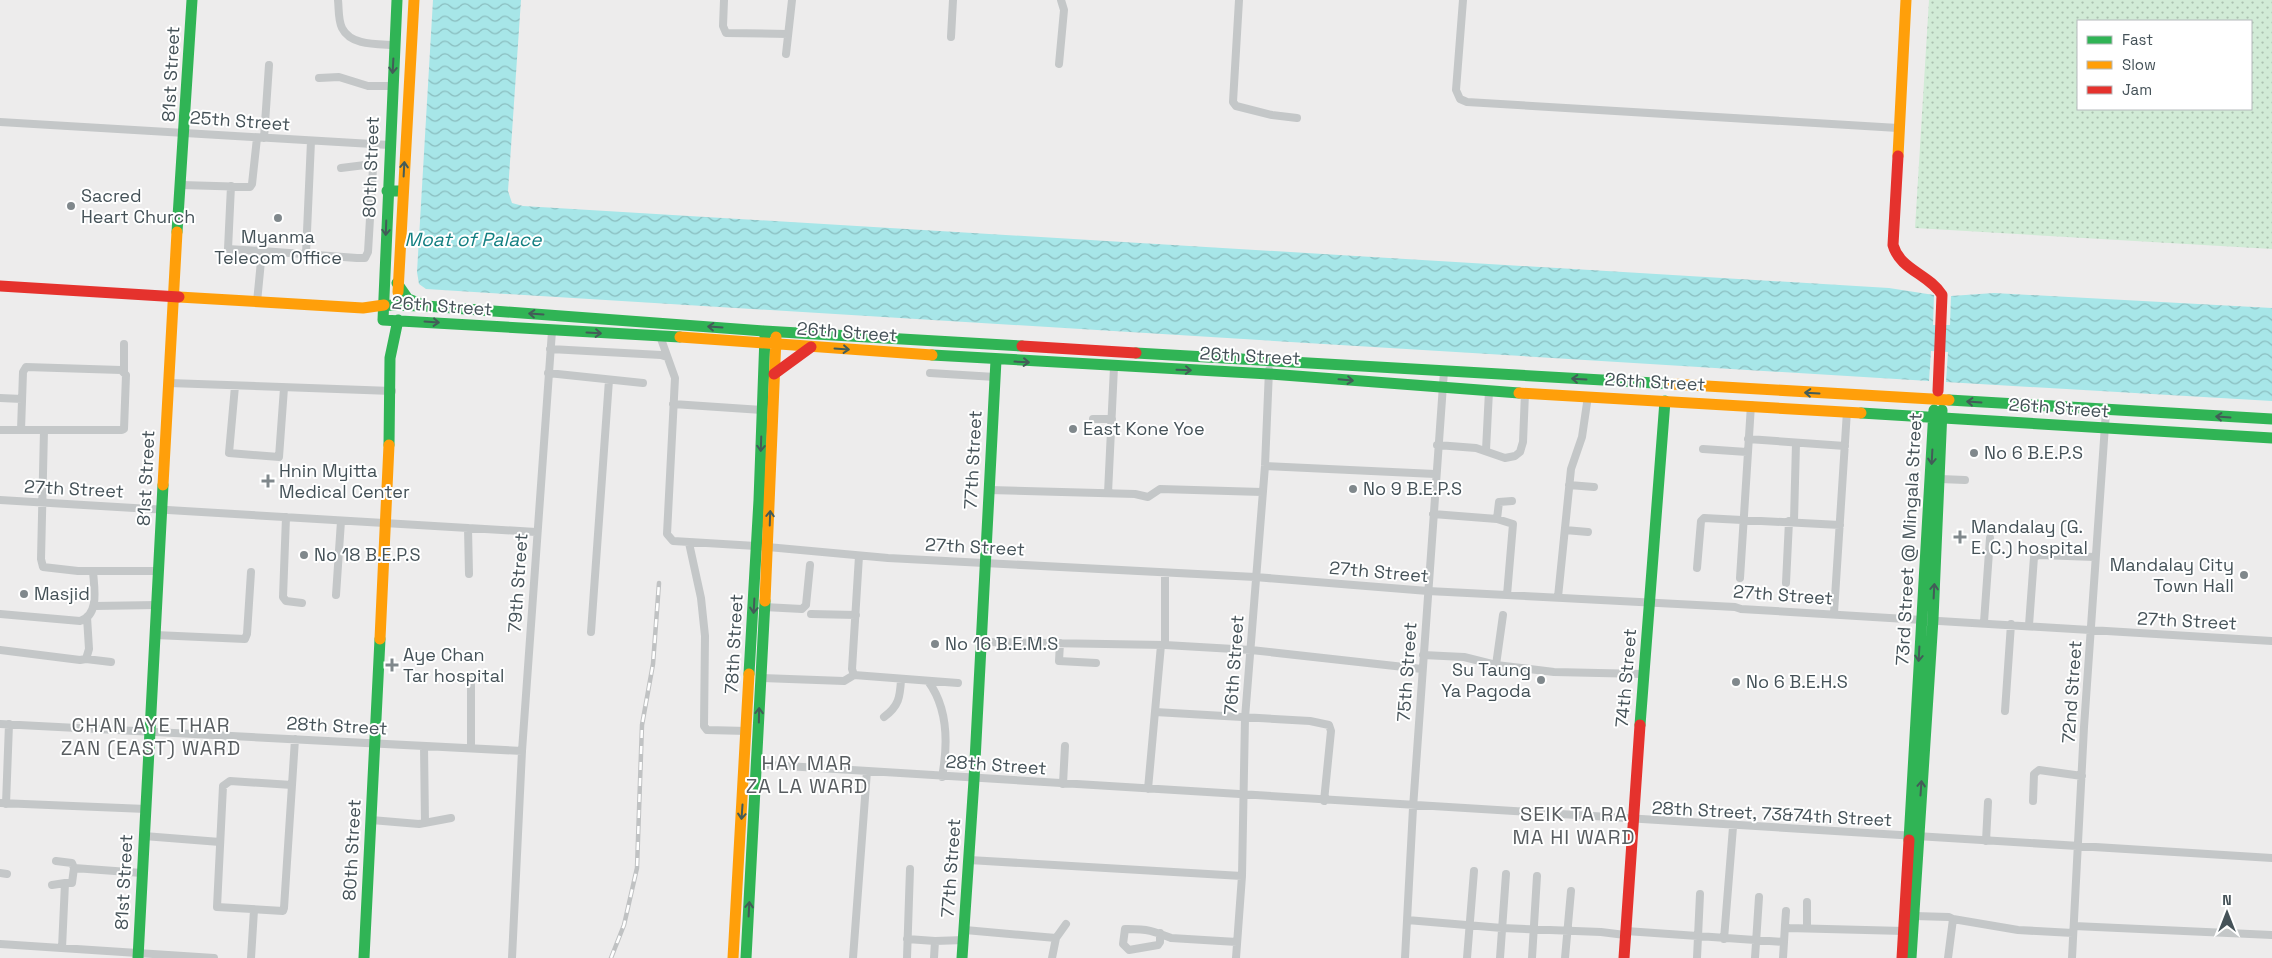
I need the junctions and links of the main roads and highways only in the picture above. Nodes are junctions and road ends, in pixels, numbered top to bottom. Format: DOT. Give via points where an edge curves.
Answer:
graph roads {
  1 [pos="192,0"];
  2 [pos="397,0"];
  3 [pos="414,0"];
  4 [pos="1906,0"];
  5 [pos="387,191"];
  6 [pos="403,191"];
  7 [pos="397,283"];
  8 [pos="0,286"];
  9 [pos="173,296"];
  10 [pos="384,305"];
  11 [pos="399,305"];
  12 [pos="426,306"];
  13 [pos="368,308"];
  14 [pos="383,320"];
  15 [pos="398,320"];
  16 [pos="393,333"];
  17 [pos="773,339"];
  18 [pos="810,347"];
  19 [pos="996,360"];
  20 [pos="774,374"];
  21 [pos="1938,393"];
  22 [pos="1665,401"];
  23 [pos="1938,417"];
  24 [pos="2272,419"];
  25 [pos="2272,438"];
  26 [pos="1927,619"];
  27 [pos="1913,837"];
  28 [pos="138,955"];
  29 [pos="364,958"];
  30 [pos="733,958"];
  31 [pos="746,958"];
  32 [pos="962,958"];
  33 [pos="1624,958"];
  34 [pos="1902,958"];
  35 [pos="1911,958"];
  1 -- 9 [label="main road, 81st Street"];
  2 -- 5 [label="main road, 80th Street, one-way"];
  6 -- 3 [label="main road, 80th Street, one-way"];
  4 -- 21 [label="main road, 73rd Street @ Mingala Street" via="1893,250 1898,259 1927,277 1942,295"];
  5 -- 6 [label="main road"];
  5 -- 10 [label="main road, 80th Street, one-way"];
  6 -- 7 [label="main road, 80th Street"];
  7 -- 11 [label="main road, 80th Street"];
  7 -- 12 [label="main road" via="408,301"];
  8 -- 9 [label="main road"];
  9 -- 13 [label="main road"];
  9 -- 28 [label="main road, 81st Street"];
  10 -- 11 [label="main road, 26th Street"];
  10 -- 13 [label="main road, 26th Street"];
  10 -- 14 [label="main road, 80th Street"];
  11 -- 12 [label="main road, 26th Street"];
  11 -- 15 [label="main road, 80th Street"];
  17 -- 12 [label="main road, 26th Street, one-way" via="764,331"];
  13 -- 14 [label="main road, 26th Street"];
  14 -- 15 [label="main road, 26th Street"];
  14 -- 16 [label="main road"];
  15 -- 16 [label="main road, 80th Street"];
  15 -- 17 [label="main road, 26th Street, one-way" via="552,331"];
  16 -- 29 [label="main road, 80th Street"];
  17 -- 18 [label="main road, 26th Street"];
  17 -- 20 [label="main road, 78th Street"];
  21 -- 17 [label="main road, 26th Street, one-way"];
  17 -- 30 [label="main road, 78th Street, one-way" via="762,410"];
  18 -- 19 [label="main road, 26th Street, one-way"];
  18 -- 20 [label="main road"];
  19 -- 22 [label="main road, 26th Street, one-way" via="1269,374"];
  19 -- 32 [label="main road, 77th Street"];
  31 -- 20 [label="main road, 78th Street, one-way" via="769,547"];
  21 -- 23 [label="main road, 73rd Street @ Mingala Street"];
  24 -- 21 [label="main road, 26th Street, one-way" via="2106,411"];
  22 -- 23 [label="main road, 26th Street"];
  22 -- 33 [label="main road, 74th Street" via="1642,674"];
  23 -- 25 [label="main road, 26th Street"];
  23 -- 26 [label="main road, 73rd Street @ Mingala Street, one-way"];
  26 -- 23 [label="main road, 73rd Street @ Mingala Street, one-way" via="1940,479"];
  26 -- 27 [label="main road, 73rd Street @ Mingala Street"];
  27 -- 34 [label="main road, 73rd Street @ Mingala Street"];
  27 -- 35 [label="main road, 73rd Street @ Mingala Street"];
}
